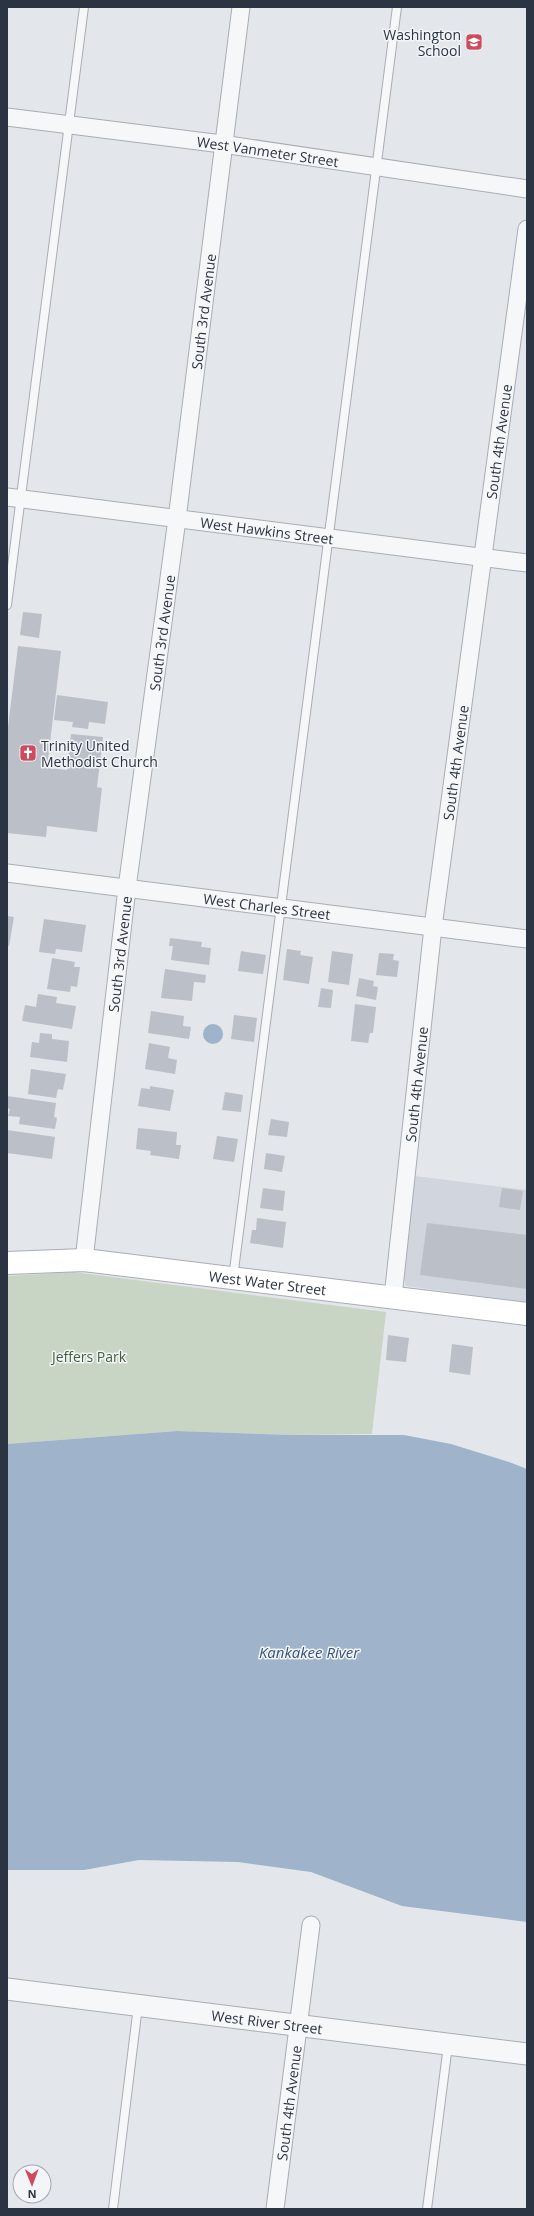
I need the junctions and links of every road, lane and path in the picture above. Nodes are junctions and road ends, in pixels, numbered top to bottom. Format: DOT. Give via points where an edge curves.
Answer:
graph roads {
  1 [pos="84,7"];
  2 [pos="241,7"];
  3 [pos="397,7"];
  4 [pos="7,118"];
  5 [pos="68,125"];
  6 [pos="222,144"];
  7 [pos="376,167"];
  8 [pos="527,189"];
  9 [pos="527,229"];
  10 [pos="14,498"];
  11 [pos="177,519"];
  12 [pos="328,538"];
  13 [pos="482,558"];
  14 [pos="527,563"];
  15 [pos="7,605"];
  16 [pos="7,873"];
  17 [pos="127,888"];
  18 [pos="281,908"];
  19 [pos="433,927"];
  20 [pos="527,939"];
  21 [pos="84,1260"];
  22 [pos="7,1263"];
  23 [pos="233,1278"];
  24 [pos="393,1297"];
  25 [pos="527,1314"];
  26 [pos="311,1925"];
  27 [pos="7,1989"];
  28 [pos="138,2005"];
  29 [pos="298,2025"];
  30 [pos="448,2044"];
  31 [pos="527,2054"];
  32 [pos="113,2209"];
  33 [pos="275,2209"];
  34 [pos="427,2209"];
  1 -- 5 [label="lane"];
  2 -- 6 [label="street, South 3rd Avenue"];
  3 -- 7 [label="lane"];
  4 -- 5 [label="street, West Vanmeter Street"];
  5 -- 6 [label="street, West Vanmeter Street"];
  5 -- 10 [label="lane"];
  6 -- 7 [label="street, West Vanmeter Street"];
  6 -- 11 [label="street, South 3rd Avenue"];
  7 -- 8 [label="street, West Vanmeter Street"];
  7 -- 12 [label="lane"];
  9 -- 13 [label="street, South 4th Avenue"];
  10 -- 11 [label="street, West Hawkins Street"];
  10 -- 15 [label="lane"];
  11 -- 12 [label="street, West Hawkins Street"];
  11 -- 17 [label="street, South 3rd Avenue"];
  12 -- 13 [label="street, West Hawkins Street"];
  12 -- 18 [label="lane"];
  13 -- 14 [label="street, West Hawkins Street"];
  13 -- 19 [label="street, South 4th Avenue"];
  16 -- 17 [label="street, West Charles Street"];
  17 -- 18 [label="street, West Charles Street"];
  17 -- 21 [label="street, South 3rd Avenue"];
  18 -- 19 [label="street, West Charles Street"];
  18 -- 23 [label="lane"];
  19 -- 20 [label="street, West Charles Street"];
  19 -- 24 [label="street, South 4th Avenue"];
  21 -- 22 [label="main road, West Water Street"];
  21 -- 23 [label="main road, West Water Street"];
  23 -- 24 [label="main road, West Water Street"];
  24 -- 25 [label="main road, West Water Street"];
  26 -- 29 [label="street, South 4th Avenue"];
  27 -- 28 [label="street, West River Street"];
  28 -- 29 [label="street, West River Street"];
  28 -- 32 [label="lane"];
  29 -- 30 [label="street, West River Street"];
  29 -- 33 [label="street, South 4th Avenue"];
  30 -- 31 [label="street, West River Street"];
  30 -- 34 [label="lane"];
}
